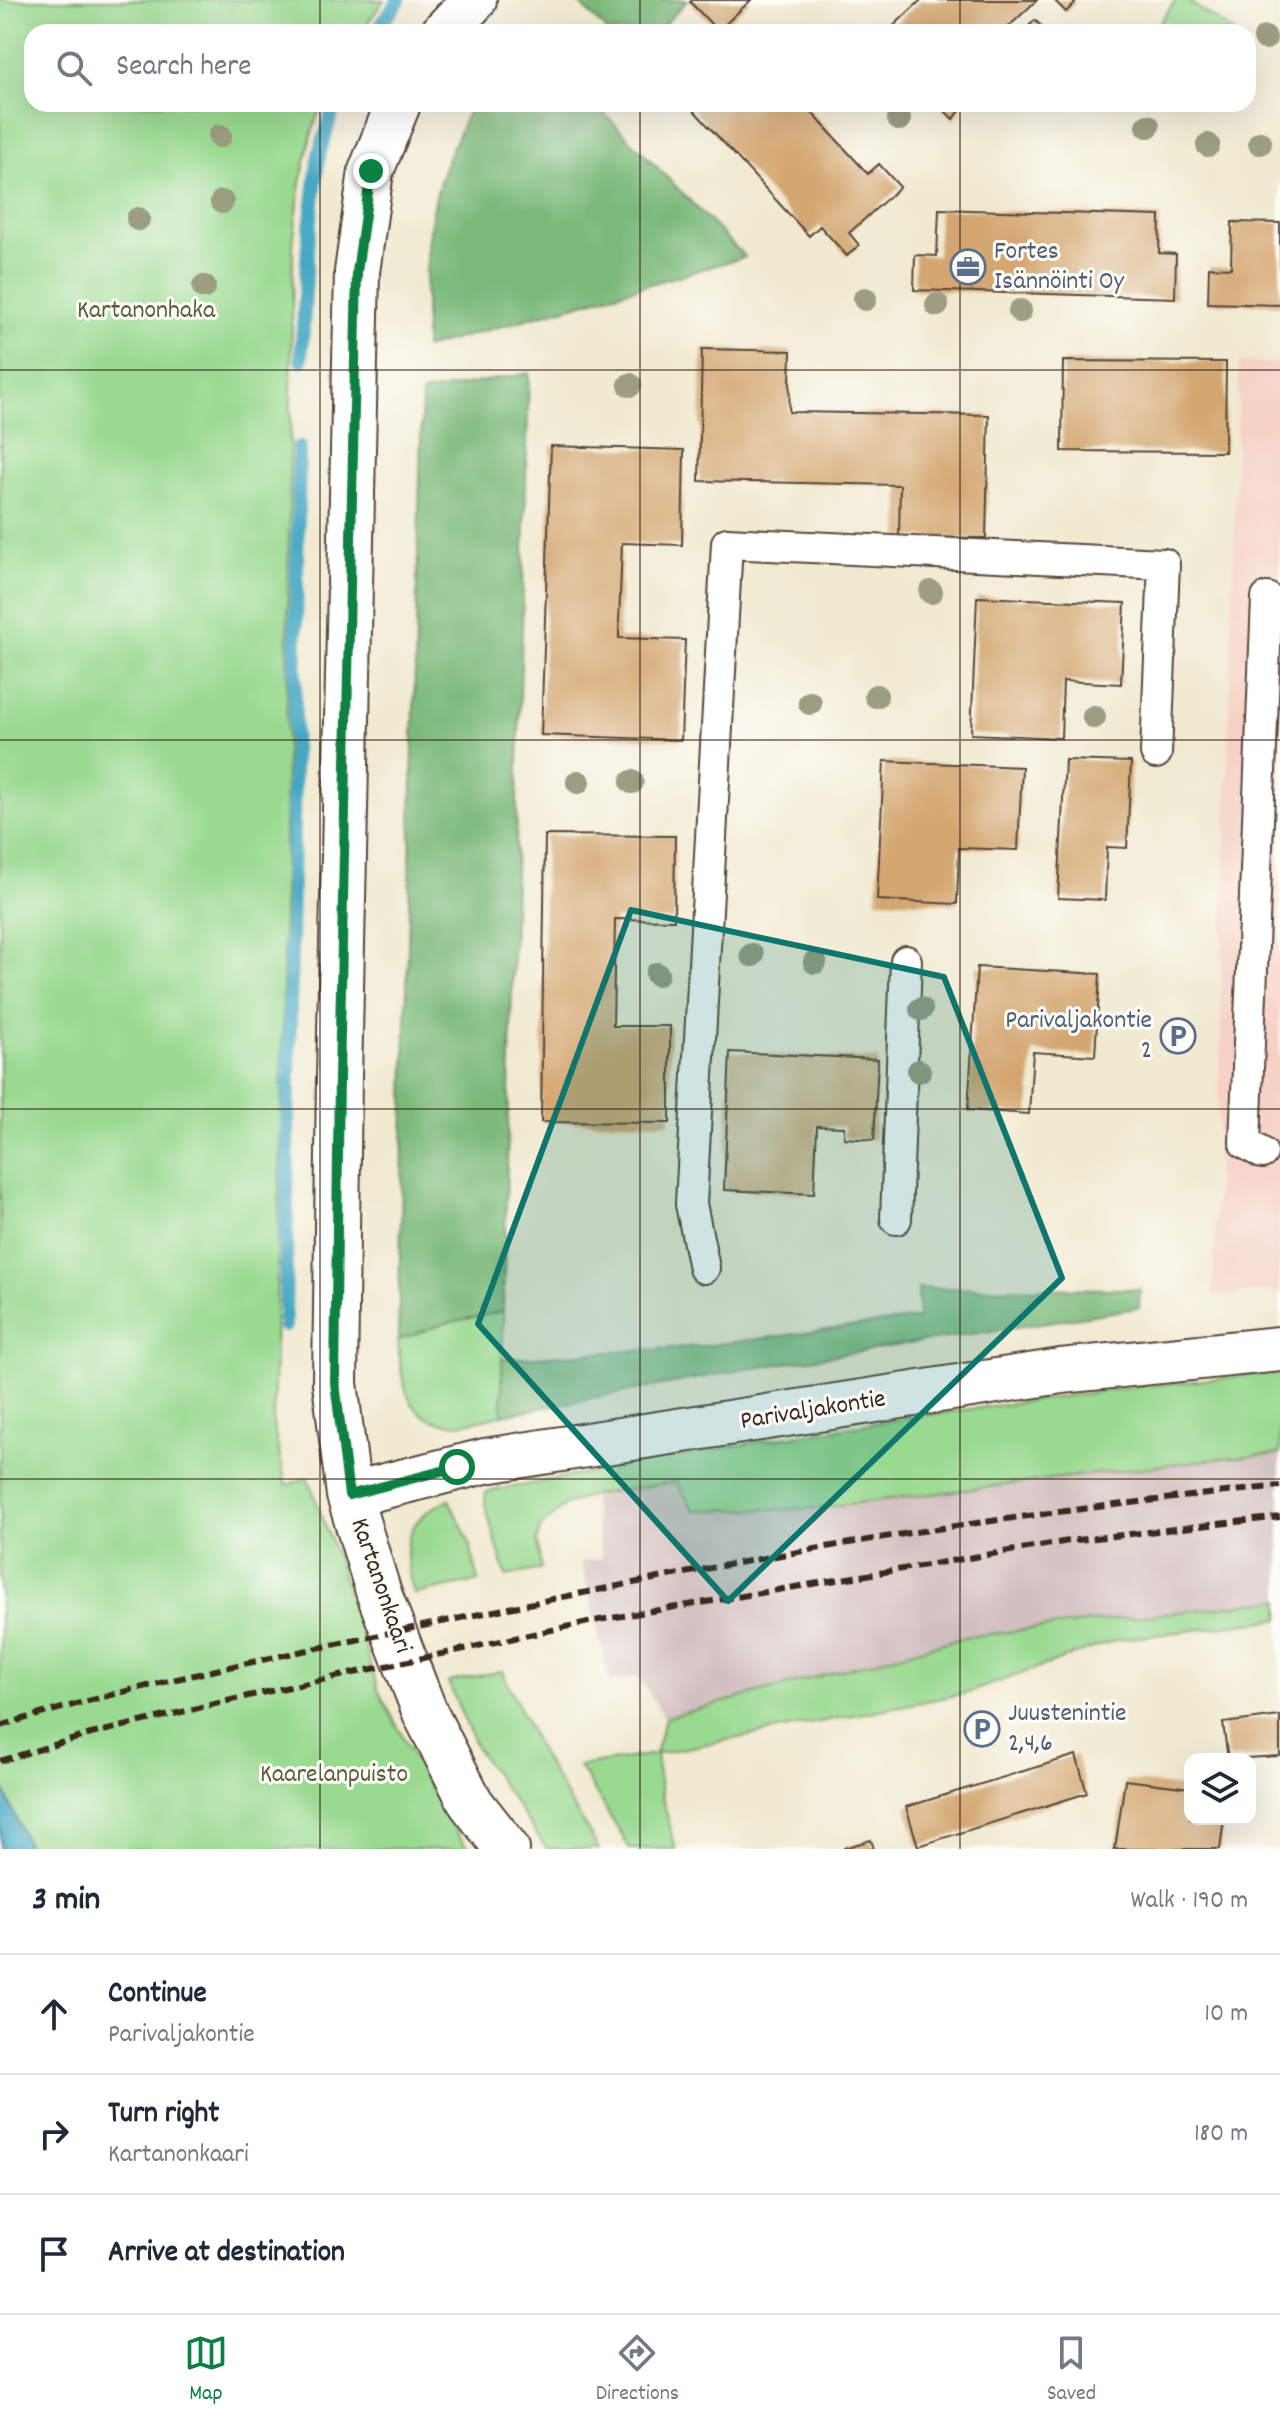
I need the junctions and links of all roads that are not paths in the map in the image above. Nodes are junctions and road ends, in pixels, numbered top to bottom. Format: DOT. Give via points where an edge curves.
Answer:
graph roads {
  1 [pos="474,0"];
  2 [pos="452,24"];
  3 [pos="395,112"];
  4 [pos="1267,598"];
  5 [pos="1272,662"];
  6 [pos="1156,753"];
  7 [pos="906,961"];
  8 [pos="1262,1153"];
  9 [pos="896,1219"];
  10 [pos="704,1268"];
  11 [pos="1280,1349"];
  12 [pos="349,1495"];
  13 [pos="507,1849"];
  1 -- 2 [label="street"];
  3 -- 12 [label="street, Kartanonkaari" via="371,171 357,272 335,1383"];
  4 -- 5 [label="lane"];
  5 -- 8 [label="lane" via="1245,1143"];
  6 -- 10 [label="lane" via="1164,564 727,543 691,1204"];
  7 -- 9 [label="lane"];
  11 -- 12 [label="street, Parivaljakontie" via="1061,1371 485,1461"];
  12 -- 13 [label="street, Kartanonkaari" via="379,1594 426,1715 471,1803"];
}
